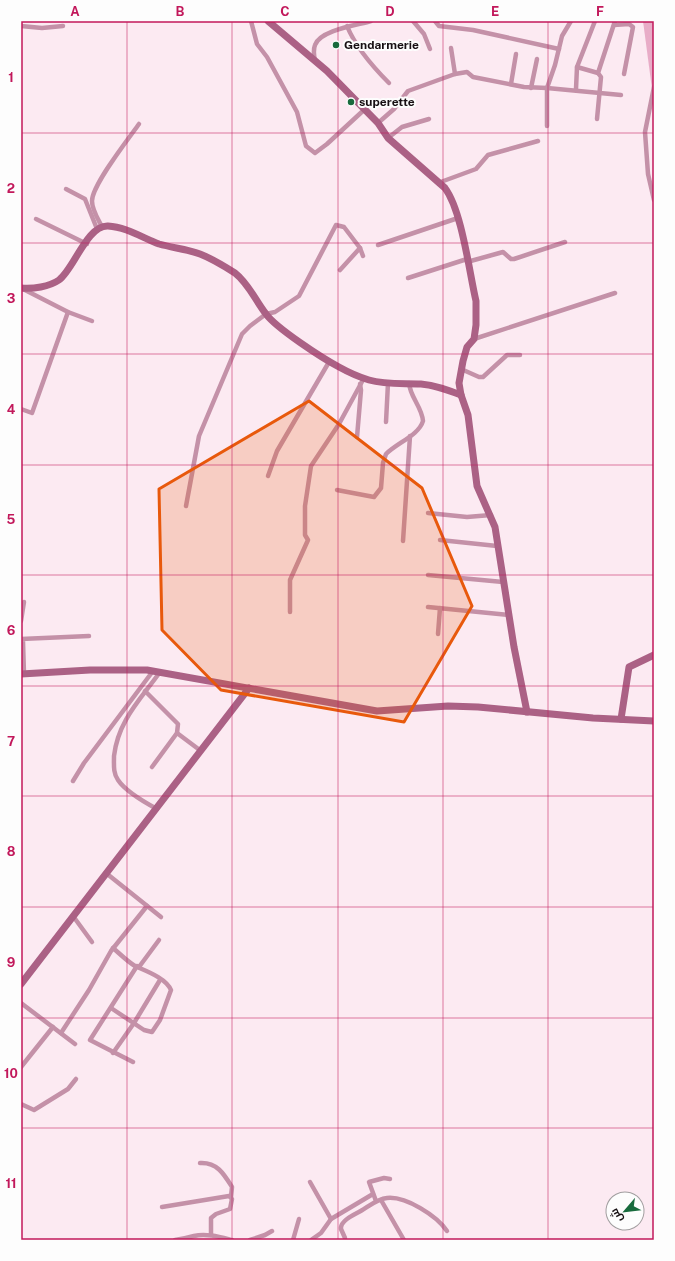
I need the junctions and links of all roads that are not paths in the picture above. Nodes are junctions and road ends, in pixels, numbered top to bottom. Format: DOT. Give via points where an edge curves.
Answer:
graph roads {
  1 [pos="251,21"];
  2 [pos="268,21"];
  3 [pos="371,21"];
  4 [pos="413,21"];
  5 [pos="435,21"];
  6 [pos="571,21"];
  7 [pos="596,21"];
  8 [pos="615,23"];
  9 [pos="21,26"];
  10 [pos="63,26"];
  11 [pos="346,26"];
  12 [pos="451,48"];
  13 [pos="430,49"];
  14 [pos="559,49"];
  15 [pos="516,54"];
  16 [pos="537,59"];
  17 [pos="315,61"];
  18 [pos="577,67"];
  19 [pos="598,73"];
  20 [pos="455,74"];
  21 [pos="624,74"];
  22 [pos="389,83"];
  23 [pos="511,84"];
  24 [pos="531,88"];
  25 [pos="546,88"];
  26 [pos="654,88"];
  27 [pos="576,89"];
  28 [pos="599,92"];
  29 [pos="622,95"];
  30 [pos="365,110"];
  31 [pos="429,119"];
  32 [pos="597,119"];
  33 [pos="378,123"];
  34 [pos="139,124"];
  35 [pos="547,126"];
  36 [pos="388,138"];
  37 [pos="538,141"];
  38 [pos="438,183"];
  39 [pos="66,189"];
  40 [pos="654,200"];
  41 [pos="458,218"];
  42 [pos="36,219"];
  43 [pos="99,228"];
  44 [pos="565,242"];
  45 [pos="87,244"];
  46 [pos="378,244"];
  47 [pos="360,248"];
  48 [pos="363,256"];
  49 [pos="467,260"];
  50 [pos="340,270"];
  51 [pos="408,278"];
  52 [pos="21,288"];
  53 [pos="615,293"];
  54 [pos="68,312"];
  55 [pos="266,314"];
  56 [pos="92,321"];
  57 [pos="474,339"];
  58 [pos="520,355"];
  59 [pos="329,362"];
  60 [pos="461,369"];
  61 [pos="362,381"];
  62 [pos="388,383"];
  63 [pos="409,384"];
  64 [pos="461,395"];
  65 [pos="21,409"];
  66 [pos="386,422"];
  67 [pos="410,436"];
  68 [pos="357,437"];
  69 [pos="268,476"];
  70 [pos="337,490"];
  71 [pos="186,506"];
  72 [pos="428,513"];
  73 [pos="491,515"];
  74 [pos="440,540"];
  75 [pos="403,541"];
  76 [pos="497,546"];
  77 [pos="428,575"];
  78 [pos="503,582"];
  79 [pos="24,602"];
  80 [pos="428,607"];
  81 [pos="440,608"];
  82 [pos="290,612"];
  83 [pos="509,615"];
  84 [pos="21,621"];
  85 [pos="438,634"];
  86 [pos="89,636"];
  87 [pos="654,655"];
  88 [pos="157,672"];
  89 [pos="22,674"];
  90 [pos="142,687"];
  91 [pos="249,688"];
  92 [pos="146,693"];
  93 [pos="527,712"];
  94 [pos="621,719"];
  95 [pos="654,721"];
  96 [pos="177,733"];
  97 [pos="201,751"];
  98 [pos="152,767"];
  99 [pos="73,781"];
  100 [pos="156,810"];
  101 [pos="106,873"];
  102 [pos="147,906"];
  103 [pos="73,916"];
  104 [pos="161,917"];
  105 [pos="159,940"];
  106 [pos="92,942"];
  107 [pos="113,948"];
  108 [pos="138,967"];
  109 [pos="160,980"];
  110 [pos="21,984"];
  111 [pos="21,1003"];
  112 [pos="111,1008"];
  113 [pos="134,1023"];
  114 [pos="53,1027"];
  115 [pos="61,1033"];
  116 [pos="75,1044"];
  117 [pos="113,1053"];
  118 [pos="133,1062"];
  119 [pos="21,1067"];
  120 [pos="76,1078"];
  121 [pos="21,1104"];
  122 [pos="200,1162"];
  123 [pos="390,1180"];
  124 [pos="310,1182"];
  125 [pos="373,1194"];
  126 [pos="231,1197"];
  127 [pos="378,1200"];
  128 [pos="162,1206"];
  129 [pos="331,1219"];
  130 [pos="299,1220"];
  131 [pos="272,1230"];
  132 [pos="447,1231"];
  133 [pos="211,1236"];
  134 [pos="345,1238"];
  135 [pos="175,1240"];
  136 [pos="188,1240"];
  137 [pos="232,1240"];
  138 [pos="250,1240"];
  139 [pos="293,1240"];
  140 [pos="311,1240"];
  141 [pos="404,1240"];
  1 -- 30 [label="street" via="258,44 296,109 309,151 315,153"];
  2 -- 17 [label="street"];
  3 -- 11 [label="street"];
  4 -- 13 [label="street" via="424,34"];
  5 -- 14 [label="street" via="439,26 473,30"];
  6 -- 14 [label="street" via="562,36"];
  7 -- 18 [label="street"];
  8 -- 19 [label="street"];
  8 -- 21 [label="street" via="629,24 633,27"];
  9 -- 10 [label="street"];
  11 -- 17 [label="street" via="316,43"];
  11 -- 22 [label="street" via="362,51"];
  12 -- 20 [label="street"];
  14 -- 25 [label="street"];
  15 -- 23 [label="street"];
  16 -- 24 [label="street"];
  17 -- 30 [label="street"];
  18 -- 19 [label="street"];
  18 -- 27 [label="street"];
  19 -- 28 [label="street" via="601,77"];
  20 -- 23 [label="street" via="468,72 473,77"];
  20 -- 33 [label="street" via="408,91 396,107"];
  23 -- 24 [label="street"];
  24 -- 25 [label="street"];
  25 -- 27 [label="street"];
  25 -- 35 [label="street"];
  26 -- 40 [label="street" via="645,132 648,174"];
  27 -- 28 [label="street"];
  28 -- 29 [label="street"];
  28 -- 32 [label="street"];
  30 -- 33 [label="street"];
  31 -- 36 [label="street" via="402,127"];
  33 -- 36 [label="street"];
  34 -- 43 [label="street" via="95,190 92,200"];
  36 -- 38 [label="street"];
  37 -- 38 [label="street" via="488,155 476,169"];
  38 -- 41 [label="street" via="452,198"];
  39 -- 43 [label="street" via="85,199"];
  41 -- 46 [label="street"];
  41 -- 49 [label="street"];
  42 -- 45 [label="street"];
  43 -- 45 [label="street"];
  43 -- 55 [label="street" via="117,228 167,246 200,254 219,263 236,274 252,291"];
  44 -- 49 [label="street" via="514,259 503,252"];
  45 -- 52 [label="street" via="58,281 47,286"];
  47 -- 48 [label="street"];
  47 -- 50 [label="street"];
  47 -- 55 [label="street" via="344,227 336,225 299,296 275,312"];
  49 -- 51 [label="street"];
  49 -- 57 [label="street" via="477,313"];
  52 -- 54 [label="street"];
  53 -- 57 [label="street"];
  54 -- 56 [label="street"];
  54 -- 65 [label="street" via="32,413"];
  55 -- 59 [label="street"];
  55 -- 71 [label="street" via="242,334 205,419 199,436"];
  57 -- 60 [label="street" via="467,347"];
  58 -- 60 [label="street" via="507,355 479,378"];
  59 -- 61 [label="street"];
  59 -- 69 [label="street" via="277,452"];
  60 -- 64 [label="street"];
  61 -- 62 [label="street"];
  61 -- 68 [label="street"];
  61 -- 82 [label="street" via="339,424 311,466 305,506 305,535 308,540 290,580"];
  62 -- 63 [label="street"];
  62 -- 66 [label="street"];
  63 -- 64 [label="street" via="446,389"];
  63 -- 67 [label="street" via="423,421 417,432"];
  64 -- 73 [label="street" via="468,415 477,486"];
  67 -- 70 [label="street" via="386,454 381,488 374,497"];
  67 -- 75 [label="street"];
  72 -- 73 [label="street"];
  73 -- 76 [label="street"];
  74 -- 76 [label="street"];
  76 -- 78 [label="street"];
  77 -- 78 [label="street"];
  78 -- 83 [label="street"];
  79 -- 84 [label="street"];
  80 -- 81 [label="street"];
  81 -- 83 [label="street"];
  81 -- 85 [label="street"];
  83 -- 93 [label="street"];
  86 -- 89 [label="street" via="21,639"];
  87 -- 94 [label="street" via="629,667"];
  88 -- 89 [label="street" via="90,670"];
  88 -- 90 [label="street"];
  88 -- 91 [label="street"];
  88 -- 92 [label="street"];
  90 -- 92 [label="street"];
  90 -- 99 [label="street"];
  91 -- 93 [label="street" via="377,711 448,706"];
  91 -- 97 [label="street"];
  92 -- 96 [label="street" via="175,720 178,724"];
  92 -- 100 [label="street" via="124,720 119,731 114,771 117,780"];
  93 -- 94 [label="street"];
  94 -- 95 [label="street"];
  96 -- 97 [label="street"];
  96 -- 98 [label="street"];
  97 -- 100 [label="street"];
  100 -- 101 [label="street"];
  101 -- 102 [label="street"];
  101 -- 103 [label="street"];
  102 -- 104 [label="street"];
  102 -- 107 [label="street"];
  103 -- 106 [label="street"];
  103 -- 110 [label="street"];
  105 -- 108 [label="street"];
  107 -- 108 [label="street"];
  107 -- 115 [label="street"];
  108 -- 109 [label="street"];
  108 -- 112 [label="street"];
  109 -- 113 [label="street"];
  109 -- 113 [label="street" via="170,987 171,993 155,1030 148,1032"];
  111 -- 114 [label="street"];
  112 -- 113 [label="street"];
  112 -- 117 [label="street" via="90,1040"];
  113 -- 117 [label="street"];
  114 -- 115 [label="street"];
  114 -- 119 [label="street"];
  115 -- 116 [label="street"];
  117 -- 118 [label="street"];
  120 -- 121 [label="street" via="68,1089 34,1110"];
  122 -- 126 [label="street" via="218,1168 232,1187"];
  123 -- 125 [label="street" via="384,1178 369,1182"];
  124 -- 129 [label="street"];
  125 -- 127 [label="street"];
  125 -- 129 [label="street"];
  126 -- 128 [label="street" via="222,1196"];
  126 -- 133 [label="street" via="230,1209 212,1216"];
  127 -- 132 [label="street" via="395,1198 409,1202 438,1221"];
  127 -- 134 [label="street" via="343,1223 341,1226"];
  127 -- 141 [label="street"];
  129 -- 140 [label="street" via="321,1233"];
  130 -- 139 [label="street"];
  131 -- 138 [label="street"];
  133 -- 136 [label="street" via="194,1236"];
  133 -- 137 [label="street"];
  135 -- 136 [label="street"];
}
